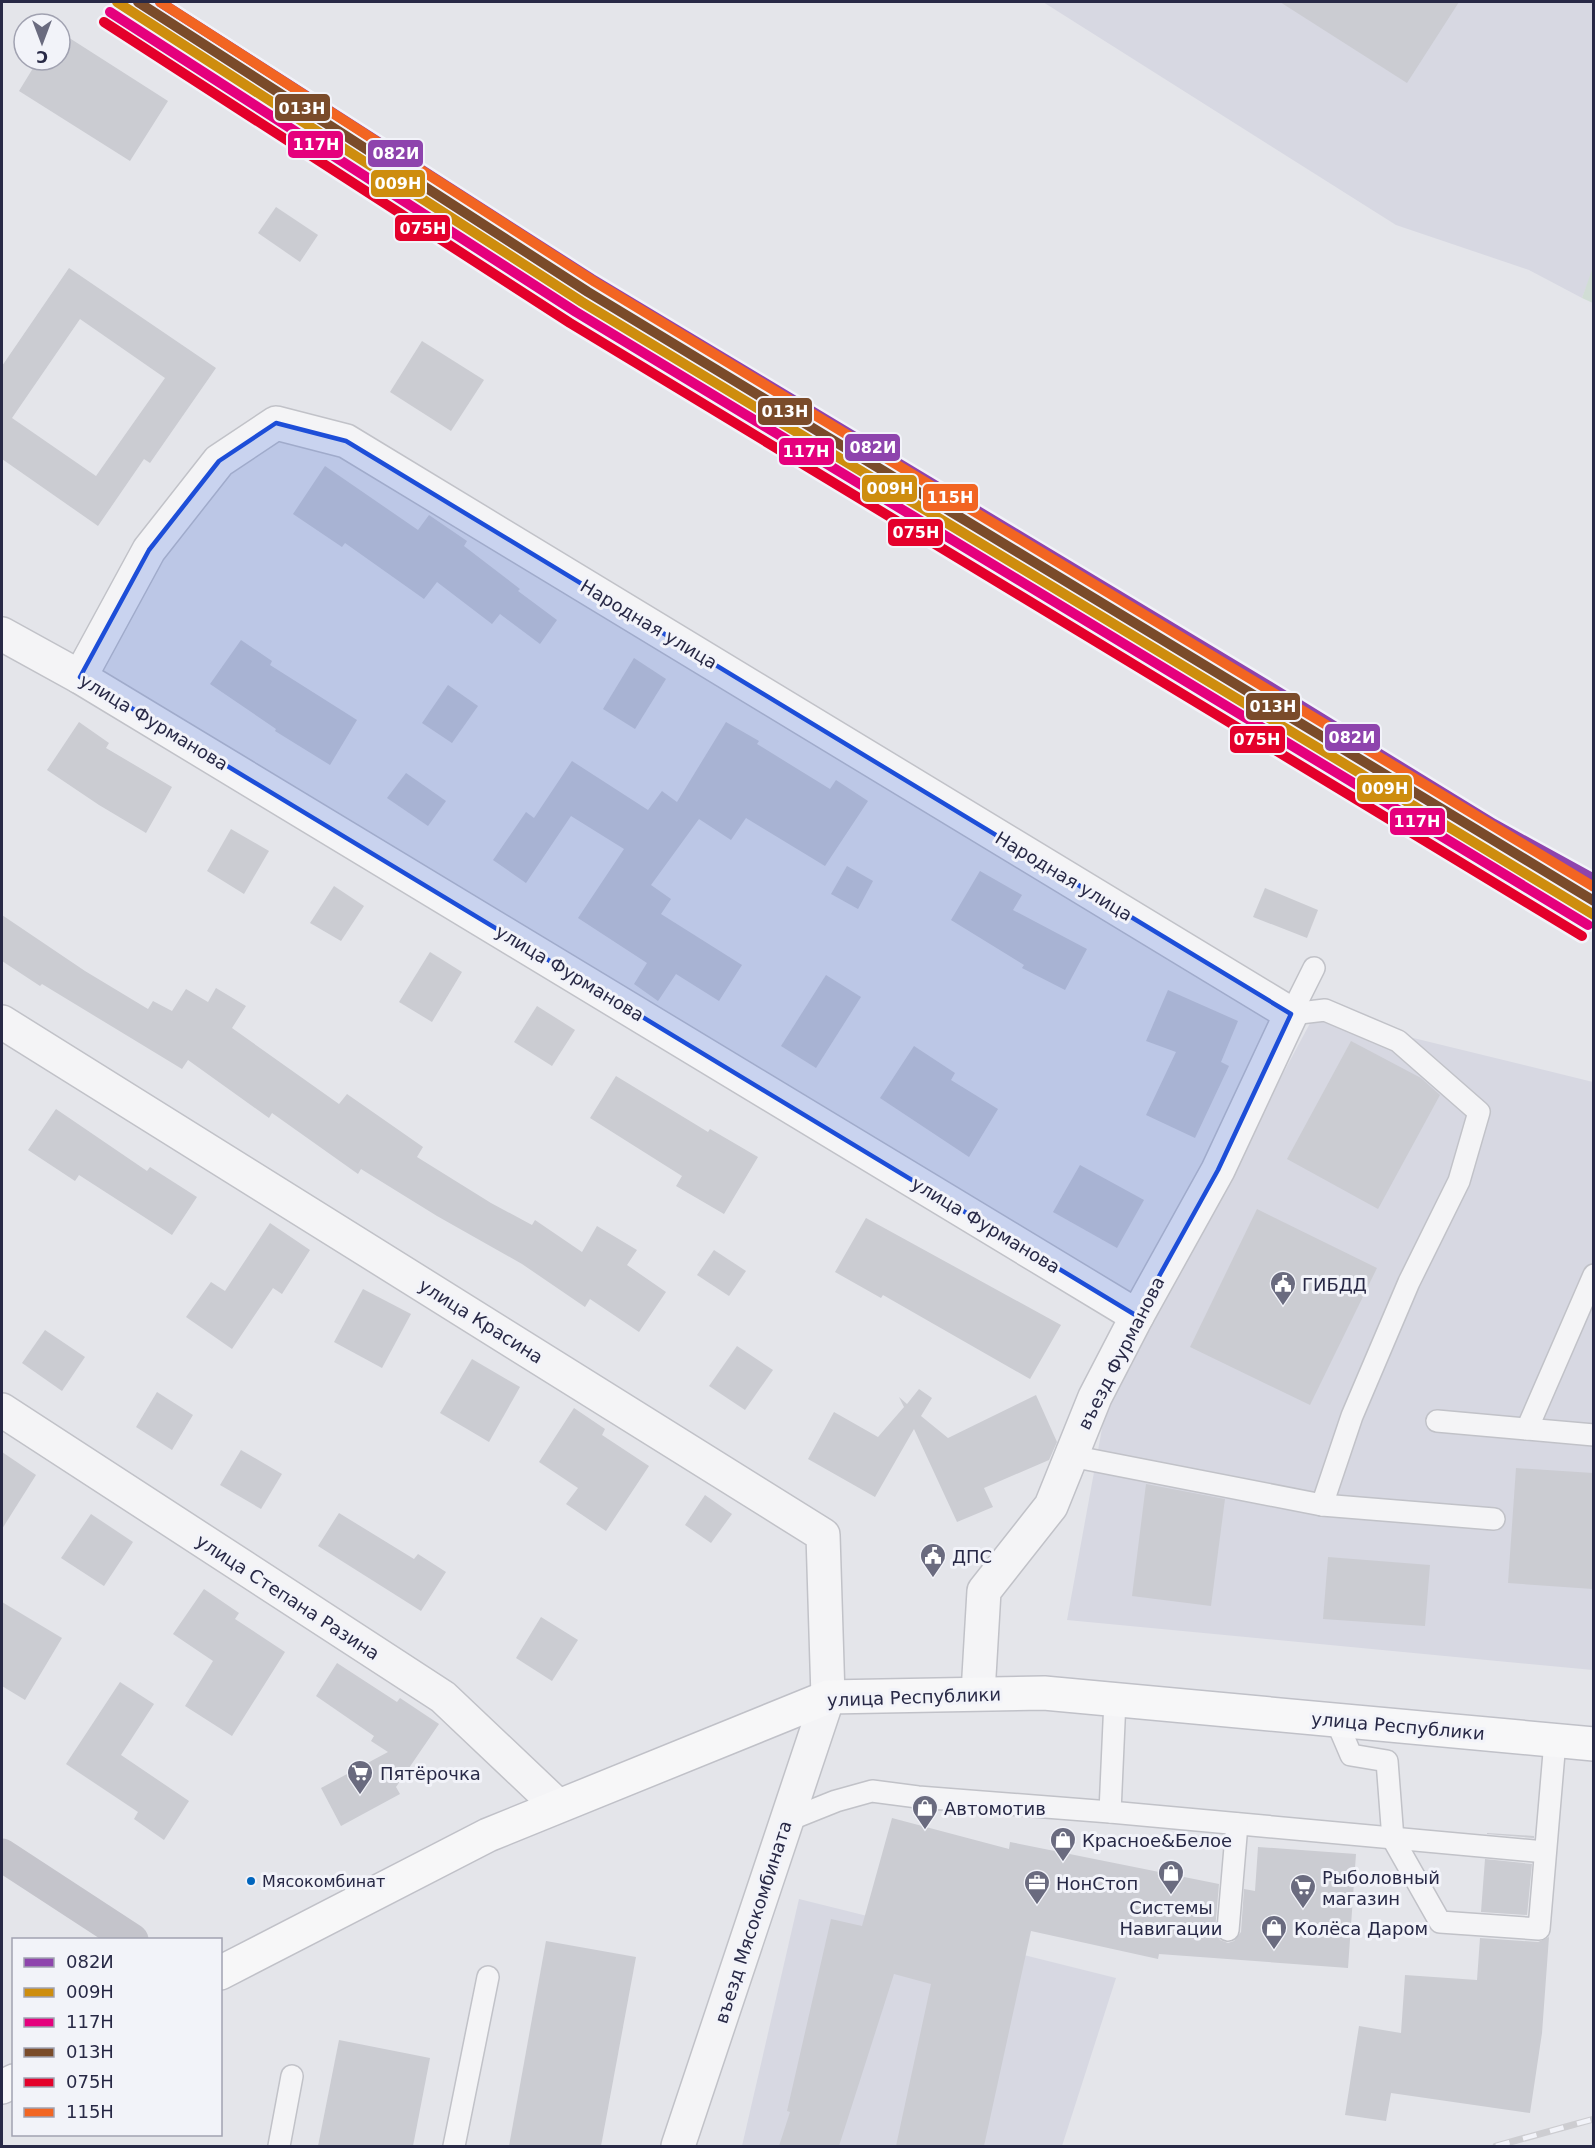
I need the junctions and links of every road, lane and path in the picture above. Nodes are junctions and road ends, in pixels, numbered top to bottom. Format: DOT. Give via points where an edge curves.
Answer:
graph roads {
  1 [pos="2,634"];
  2 [pos="80,677"];
  3 [pos="1314,968"];
  4 [pos="1291,1014"];
  5 [pos="2,1022"];
  6 [pos="1593,1275"];
  7 [pos="1137,1316"];
  8 [pos="2,1410"];
  9 [pos="1437,1421"];
  10 [pos="1527,1429"];
  11 [pos="1593,1435"];
  12 [pos="1071,1456"];
  13 [pos="1322,1505"];
  14 [pos="1494,1519"];
  15 [pos="978,1693"];
  16 [pos="828,1697"];
  17 [pos="1114,1700"];
  18 [pos="1336,1720"];
  19 [pos="1555,1741"];
  20 [pos="1593,1744"];
  21 [pos="557,1805"];
  22 [pos="1110,1812"];
  23 [pos="786,1821"];
  24 [pos="1237,1824"];
  25 [pos="1394,1839"];
  26 [pos="1545,1852"];
  27 [pos="2,1855"];
  28 [pos="1228,1930"];
  29 [pos="129,1938"];
  30 [pos="225,1969"];
  31 [pos="488,1977"];
  32 [pos="292,2076"];
  33 [pos="279,2146"];
  34 [pos="454,2146"];
  35 [pos="678,2146"];
  1 -- 2 [label="street, улица Фурманова"];
  2 -- 4 [label="street, Народная улица" via="149,550 219,461 276,423 346,441"];
  2 -- 7 [label="street, улица Фурманова"];
  3 -- 4 [label="lane"];
  4 -- 7 [label="street, въезд Фурманова" via="1218,1170"];
  4 -- 13 [label="lane" via="1325,1010 1398,1041 1479,1112 1459,1181 1409,1282 1352,1416"];
  5 -- 16 [label="street, улица Красина" via="823,1535"];
  6 -- 10 [label="lane"];
  7 -- 12 [label="street, въезд Фурманова" via="1095,1397"];
  8 -- 21 [label="street, улица Степана Разина" via="443,1696"];
  9 -- 10 [label="lane"];
  10 -- 11 [label="lane"];
  12 -- 13 [label="lane"];
  12 -- 15 [label="street, въезд Фурманова" via="1051,1506 984,1591"];
  13 -- 14 [label="lane"];
  15 -- 16 [label="main road, улица Республики"];
  15 -- 17 [label="main road, улица Республики" via="1044,1693"];
  16 -- 21 [label="main road, улица Республики"];
  16 -- 23 [label="street, въезд Мясокомбината"];
  17 -- 18 [label="main road, улица Республики"];
  17 -- 22 [label="lane"];
  18 -- 19 [label="main road, улица Республики"];
  18 -- 25 [label="lane" via="1351,1755 1387,1761"];
  19 -- 20 [label="main road, улица Республики"];
  19 -- 26 [label="lane"];
  21 -- 30 [label="main road, улица Республики" via="488,1835"];
  22 -- 23 [label="lane" via="872,1791"];
  22 -- 24 [label="lane"];
  23 -- 35 [label="street, въезд Мясокомбината"];
  24 -- 25 [label="lane"];
  24 -- 28 [label="lane"];
  25 -- 26 [label="lane"];
  25 -- 26 [label="lane" via="1440,1922 1539,1929"];
  27 -- 29 [label="main road"];
  31 -- 34 [label="lane"];
  32 -- 33 [label="lane"];
}
